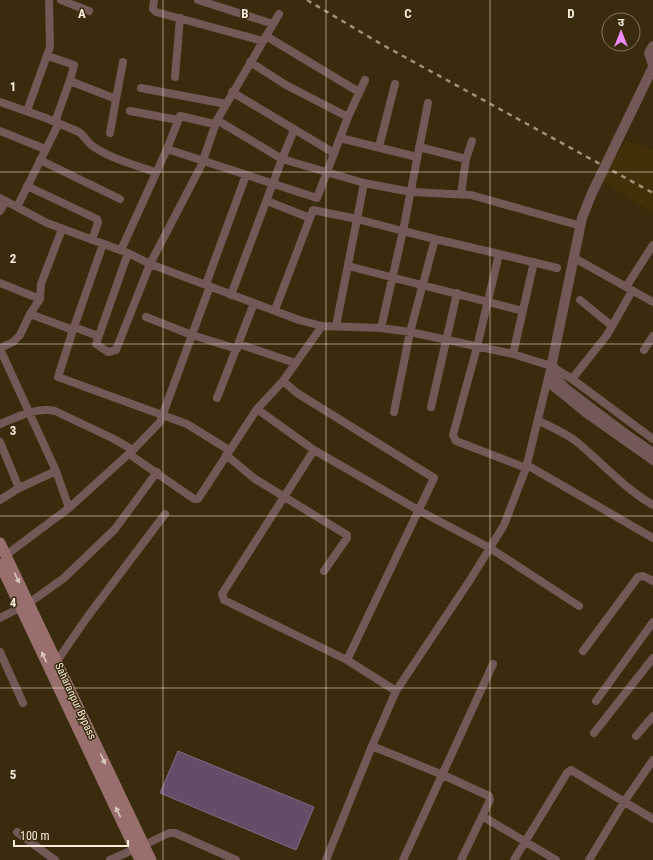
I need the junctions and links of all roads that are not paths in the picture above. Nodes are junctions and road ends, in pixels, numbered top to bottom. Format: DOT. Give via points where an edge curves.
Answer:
graph roads {
  1 [pos="49,0"];
  2 [pos="61,0"];
  3 [pos="154,0"];
  4 [pos="198,0"];
  5 [pos="89,11"];
  6 [pos="279,14"];
  7 [pos="180,18"];
  8 [pos="273,24"];
  9 [pos="265,38"];
  10 [pos="653,46"];
  11 [pos="48,56"];
  12 [pos="123,62"];
  13 [pos="250,62"];
  14 [pos="653,66"];
  15 [pos="175,77"];
  16 [pos="365,80"];
  17 [pos="70,81"];
  18 [pos="395,84"];
  19 [pos="141,88"];
  20 [pos="232,92"];
  21 [pos="359,92"];
  22 [pos="116,99"];
  23 [pos="0,102"];
  24 [pos="428,103"];
  25 [pos="226,104"];
  26 [pos="130,111"];
  27 [pos="27,112"];
  28 [pos="348,117"];
  29 [pos="178,120"];
  30 [pos="215,122"];
  31 [pos="57,123"];
  32 [pos="294,130"];
  33 [pos="0,131"];
  34 [pos="110,133"];
  35 [pos="340,138"];
  36 [pos="472,141"];
  37 [pos="378,147"];
  38 [pos="420,147"];
  39 [pos="46,149"];
  40 [pos="167,149"];
  41 [pos="334,153"];
  42 [pos="418,157"];
  43 [pos="282,159"];
  44 [pos="466,159"];
  45 [pos="40,160"];
  46 [pos="203,161"];
  47 [pos="155,172"];
  48 [pos="327,172"];
  49 [pos="246,175"];
  50 [pos="364,183"];
  51 [pos="273,185"];
  52 [pos="27,186"];
  53 [pos="411,192"];
  54 [pos="461,194"];
  55 [pos="317,198"];
  56 [pos="120,199"];
  57 [pos="3,200"];
  58 [pos="267,201"];
  59 [pos="17,207"];
  60 [pos="0,211"];
  61 [pos="311,214"];
  62 [pos="357,219"];
  63 [pos="574,224"];
  64 [pos="62,229"];
  65 [pos="403,231"];
  66 [pos="435,239"];
  67 [pos="92,240"];
  68 [pos="103,244"];
  69 [pos="653,245"];
  70 [pos="125,251"];
  71 [pos="499,254"];
  72 [pos="578,260"];
  73 [pos="534,262"];
  74 [pos="150,264"];
  75 [pos="348,266"];
  76 [pos="557,268"];
  77 [pos="392,277"];
  78 [pos="0,283"];
  79 [pos="423,284"];
  80 [pos="208,285"];
  81 [pos="629,289"];
  82 [pos="457,293"];
  83 [pos="231,295"];
  84 [pos="40,299"];
  85 [pos="580,300"];
  86 [pos="488,302"];
  87 [pos="653,302"];
  88 [pos="254,303"];
  89 [pos="275,310"];
  90 [pos="523,311"];
  91 [pos="30,314"];
  92 [pos="146,317"];
  93 [pos="322,326"];
  94 [pos="336,326"];
  95 [pos="612,326"];
  96 [pos="73,328"];
  97 [pos="381,328"];
  98 [pos="410,332"];
  99 [pos="98,336"];
  100 [pos="192,336"];
  101 [pos="653,336"];
  102 [pos="445,339"];
  103 [pos="238,347"];
  104 [pos="477,347"];
  105 [pos="0,348"];
  106 [pos="644,350"];
  107 [pos="513,354"];
  108 [pos="295,364"];
  109 [pos="551,366"];
  110 [pos="572,379"];
  111 [pos="283,381"];
  112 [pos="547,382"];
  113 [pos="217,398"];
  114 [pos="430,407"];
  115 [pos="258,409"];
  116 [pos="29,412"];
  117 [pos="394,412"];
  118 [pos="164,414"];
  119 [pos="539,421"];
  120 [pos="0,424"];
  121 [pos="653,439"];
  122 [pos="0,442"];
  123 [pos="314,450"];
  124 [pos="131,452"];
  125 [pos="227,453"];
  126 [pos="653,453"];
  127 [pos="653,461"];
  128 [pos="527,466"];
  129 [pos="56,471"];
  130 [pos="157,472"];
  131 [pos="19,488"];
  132 [pos="285,496"];
  133 [pos="0,500"];
  134 [pos="653,505"];
  135 [pos="69,508"];
  136 [pos="418,510"];
  137 [pos="165,514"];
  138 [pos="653,538"];
  139 [pos="0,543"];
  140 [pos="490,548"];
  141 [pos="3,560"];
  142 [pos="324,572"];
  143 [pos="653,581"];
  144 [pos="25,605"];
  145 [pos="579,606"];
  146 [pos="0,618"];
  147 [pos="653,622"];
  148 [pos="0,652"];
  149 [pos="583,652"];
  150 [pos="653,658"];
  151 [pos="347,660"];
  152 [pos="57,661"];
  153 [pos="493,664"];
  154 [pos="396,691"];
  155 [pos="596,701"];
  156 [pos="23,703"];
  157 [pos="653,716"];
  158 [pos="594,733"];
  159 [pos="636,736"];
  160 [pos="372,746"];
  161 [pos="653,760"];
  162 [pos="443,775"];
  163 [pos="624,802"];
  164 [pos="482,816"];
  165 [pos="653,819"];
  166 [pos="17,832"];
  167 [pos="525,842"];
  168 [pos="139,847"];
  169 [pos="55,860"];
  170 [pos="110,860"];
  171 [pos="140,860"];
  172 [pos="151,860"];
  173 [pos="236,860"];
  174 [pos="326,860"];
  175 [pos="403,860"];
  176 [pos="461,860"];
  177 [pos="514,860"];
  178 [pos="556,860"];
  179 [pos="589,860"];
  1 -- 11 [label="street"];
  2 -- 5 [label="street"];
  3 -- 7 [label="street" via="154,11"];
  4 -- 8 [label="street"];
  6 -- 8 [label="street"];
  7 -- 9 [label="street"];
  7 -- 15 [label="street"];
  8 -- 9 [label="street"];
  9 -- 13 [label="street"];
  9 -- 21 [label="street"];
  10 -- 14 [label="street" via="649,53"];
  11 -- 17 [label="street" via="74,65"];
  11 -- 27 [label="street"];
  12 -- 22 [label="street"];
  13 -- 20 [label="street"];
  13 -- 28 [label="street" via="286,85"];
  14 -- 126 [label="street, bridge" via="582,218 552,363 556,378 566,389"];
  16 -- 21 [label="street"];
  17 -- 22 [label="street"];
  17 -- 31 [label="street"];
  18 -- 37 [label="street"];
  19 -- 25 [label="street"];
  20 -- 25 [label="street"];
  20 -- 32 [label="street"];
  21 -- 28 [label="street"];
  22 -- 34 [label="street"];
  23 -- 27 [label="street"];
  24 -- 38 [label="street"];
  25 -- 30 [label="street"];
  26 -- 29 [label="street"];
  27 -- 31 [label="street"];
  28 -- 35 [label="street"];
  29 -- 30 [label="street" via="182,116"];
  29 -- 40 [label="street"];
  30 -- 43 [label="street"];
  30 -- 46 [label="street"];
  31 -- 39 [label="street"];
  31 -- 47 [label="street" via="83,135 87,142 105,153"];
  32 -- 41 [label="street"];
  32 -- 43 [label="street"];
  33 -- 39 [label="street"];
  35 -- 37 [label="street"];
  35 -- 41 [label="street"];
  36 -- 44 [label="street"];
  37 -- 42 [label="street"];
  38 -- 42 [label="street"];
  38 -- 44 [label="street"];
  39 -- 45 [label="street"];
  40 -- 46 [label="street"];
  40 -- 47 [label="street"];
  41 -- 48 [label="street"];
  42 -- 53 [label="street"];
  43 -- 48 [label="street"];
  43 -- 51 [label="street"];
  44 -- 54 [label="street"];
  45 -- 52 [label="street"];
  45 -- 56 [label="street"];
  46 -- 49 [label="street"];
  46 -- 74 [label="street"];
  47 -- 70 [label="street"];
  48 -- 50 [label="street"];
  48 -- 55 [label="street"];
  49 -- 51 [label="street"];
  49 -- 80 [label="street"];
  50 -- 53 [label="street"];
  50 -- 62 [label="street"];
  51 -- 55 [label="street"];
  51 -- 58 [label="street"];
  52 -- 59 [label="street"];
  52 -- 67 [label="street" via="97,219"];
  53 -- 54 [label="street"];
  53 -- 65 [label="street"];
  54 -- 63 [label="street"];
  55 -- 61 [label="street"];
  57 -- 59 [label="street"];
  57 -- 60 [label="street"];
  58 -- 61 [label="street"];
  58 -- 83 [label="street"];
  59 -- 64 [label="street"];
  61 -- 62 [label="street"];
  61 -- 89 [label="street"];
  62 -- 65 [label="street"];
  62 -- 75 [label="street"];
  64 -- 67 [label="street"];
  64 -- 84 [label="street" via="41,284"];
  65 -- 66 [label="street"];
  65 -- 77 [label="street"];
  66 -- 71 [label="street"];
  66 -- 79 [label="street"];
  67 -- 68 [label="street"];
  68 -- 70 [label="street"];
  68 -- 96 [label="street"];
  69 -- 81 [label="street"];
  70 -- 74 [label="street"];
  70 -- 99 [label="street"];
  71 -- 73 [label="street"];
  71 -- 86 [label="street"];
  72 -- 81 [label="street"];
  73 -- 76 [label="street"];
  73 -- 90 [label="street"];
  74 -- 80 [label="street"];
  74 -- 99 [label="street" via="116,350 108,352 97,346"];
  75 -- 77 [label="street"];
  75 -- 94 [label="street"];
  77 -- 79 [label="street"];
  77 -- 97 [label="street"];
  78 -- 84 [label="street"];
  79 -- 82 [label="street"];
  79 -- 98 [label="street"];
  80 -- 83 [label="street"];
  80 -- 100 [label="street"];
  81 -- 87 [label="street"];
  81 -- 95 [label="street"];
  82 -- 86 [label="street"];
  82 -- 102 [label="street"];
  83 -- 88 [label="street"];
  84 -- 91 [label="street"];
  85 -- 95 [label="street"];
  86 -- 90 [label="street"];
  86 -- 104 [label="street"];
  88 -- 89 [label="street"];
  88 -- 103 [label="street"];
  89 -- 93 [label="street"];
  90 -- 107 [label="street"];
  91 -- 96 [label="street"];
  91 -- 105 [label="street" via="20,336"];
  92 -- 100 [label="street"];
  93 -- 94 [label="street"];
  93 -- 108 [label="street"];
  94 -- 97 [label="street"];
  95 -- 110 [label="street"];
  96 -- 99 [label="street"];
  96 -- 118 [label="street" via="58,377"];
  97 -- 98 [label="street"];
  98 -- 102 [label="street"];
  98 -- 117 [label="street"];
  100 -- 103 [label="street"];
  100 -- 118 [label="street"];
  101 -- 106 [label="street"];
  102 -- 104 [label="street"];
  102 -- 114 [label="street"];
  103 -- 108 [label="street"];
  103 -- 113 [label="street"];
  104 -- 107 [label="street"];
  104 -- 128 [label="street" via="453,438"];
  105 -- 116 [label="street"];
  107 -- 109 [label="street"];
  108 -- 111 [label="street"];
  109 -- 110 [label="street"];
  109 -- 112 [label="street"];
  110 -- 121 [label="street"];
  111 -- 115 [label="street"];
  111 -- 136 [label="street" via="297,393 433,477"];
  112 -- 119 [label="street"];
  112 -- 127 [label="street" via="585,413"];
  115 -- 123 [label="street"];
  115 -- 125 [label="street"];
  116 -- 120 [label="street"];
  116 -- 124 [label="street" via="55,410 112,438"];
  116 -- 129 [label="street"];
  118 -- 124 [label="street" via="160,422"];
  118 -- 125 [label="street" via="187,424"];
  119 -- 128 [label="street"];
  119 -- 134 [label="street" via="577,442 607,471"];
  122 -- 131 [label="street"];
  123 -- 132 [label="street"];
  123 -- 136 [label="street"];
  124 -- 130 [label="street"];
  124 -- 135 [label="street"];
  125 -- 130 [label="street" via="198,499"];
  125 -- 132 [label="street" via="255,479"];
  128 -- 138 [label="street"];
  128 -- 140 [label="street" via="504,524"];
  129 -- 131 [label="street"];
  129 -- 135 [label="street"];
  130 -- 144 [label="street" via="115,529 64,578"];
  131 -- 133 [label="street"];
  132 -- 142 [label="street" via="348,535"];
  132 -- 151 [label="street" via="222,597"];
  135 -- 141 [label="street"];
  136 -- 140 [label="street"];
  136 -- 151 [label="street"];
  137 -- 152 [label="street"];
  139 -- 141 [label="main road, Saharanpur Bypass"];
  140 -- 145 [label="street"];
  140 -- 154 [label="street"];
  141 -- 144 [label="main road, Saharanpur Bypass"];
  143 -- 149 [label="street" via="643,576 638,577"];
  144 -- 146 [label="street"];
  144 -- 152 [label="main road, Saharanpur Bypass"];
  168 -- 144 [label="main road, one-way"];
  147 -- 155 [label="street"];
  148 -- 156 [label="street"];
  150 -- 158 [label="street"];
  151 -- 154 [label="street"];
  152 -- 168 [label="main road, Saharanpur Bypass, one-way"];
  153 -- 162 [label="street"];
  154 -- 160 [label="street"];
  157 -- 159 [label="street"];
  160 -- 162 [label="street"];
  160 -- 174 [label="street"];
  161 -- 163 [label="street"];
  162 -- 164 [label="street" via="489,796 490,800"];
  162 -- 175 [label="street"];
  163 -- 165 [label="street"];
  163 -- 167 [label="street" via="569,771"];
  163 -- 179 [label="street"];
  164 -- 167 [label="street"];
  164 -- 176 [label="street"];
  166 -- 169 [label="street"];
  167 -- 177 [label="street"];
  167 -- 178 [label="street"];
  168 -- 170 [label="street"];
  168 -- 171 [label="main road"];
  168 -- 172 [label="main road, Saharanpur Bypass"];
  168 -- 173 [label="street" via="169,833 175,833"];
}
